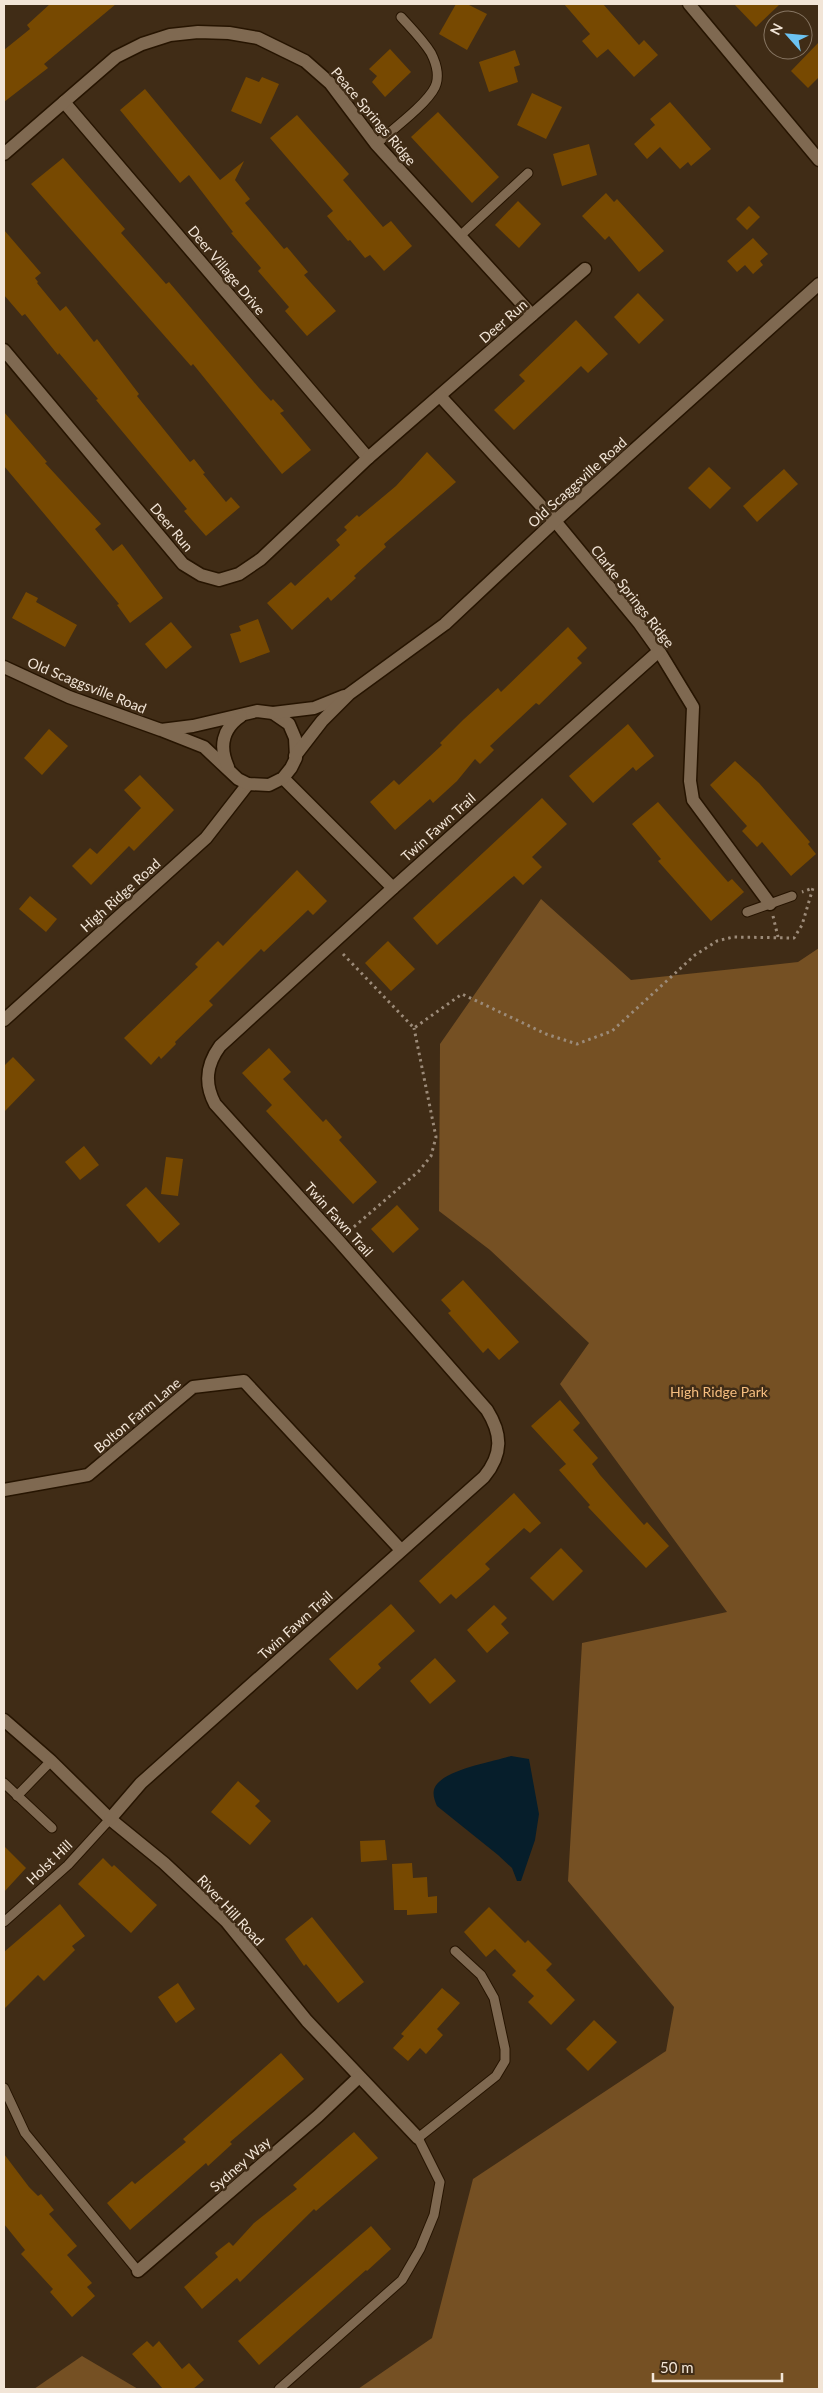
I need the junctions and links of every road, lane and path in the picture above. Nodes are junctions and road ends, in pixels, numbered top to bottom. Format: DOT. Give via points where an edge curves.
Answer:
graph roads {
  1 [pos="689,4"];
  2 [pos="401,17"];
  3 [pos="64,102"];
  4 [pos="376,144"];
  5 [pos="4,154"];
  6 [pos="819,160"];
  7 [pos="528,173"];
  8 [pos="460,236"];
  9 [pos="585,269"];
  10 [pos="819,284"];
  11 [pos="532,315"];
  12 [pos="4,350"];
  13 [pos="440,396"];
  14 [pos="368,458"];
  15 [pos="555,521"];
  16 [pos="659,651"];
  17 [pos="4,667"];
  18 [pos="349,694"];
  19 [pos="273,713"];
  20 [pos="244,714"];
  21 [pos="161,730"];
  22 [pos="296,756"];
  23 [pos="228,770"];
  24 [pos="283,778"];
  25 [pos="248,784"];
  26 [pos="393,888"];
  27 [pos="792,896"];
  28 [pos="770,904"];
  29 [pos="747,912"];
  30 [pos="778,937"];
  31 [pos="332,943"];
  32 [pos="4,1020"];
  33 [pos="414,1028"];
  34 [pos="338,1240"];
  35 [pos="4,1490"];
  36 [pos="401,1550"];
  37 [pos="4,1720"];
  38 [pos="51,1761"];
  39 [pos="4,1783"];
  40 [pos="17,1796"];
  41 [pos="110,1819"];
  42 [pos="52,1828"];
  43 [pos="4,1922"];
  44 [pos="455,1951"];
  45 [pos="360,2077"];
  46 [pos="4,2088"];
  47 [pos="418,2138"];
  48 [pos="138,2271"];
  49 [pos="278,2389"];
  1 -- 6 [label="street"];
  2 -- 4 [label="lane" via="430,51 438,74 436,86"];
  3 -- 4 [label="street, Peace Springs Ridge" via="116,58 142,44 198,32 229,33 258,38 305,61 330,83"];
  3 -- 5 [label="street, Peace Springs Ridge"];
  3 -- 14 [label="street, Deer Village Drive"];
  4 -- 8 [label="street, Peace Springs Ridge"];
  7 -- 8 [label="lane"];
  8 -- 11 [label="street, Peace Springs Ridge"];
  9 -- 11 [label="street, Deer Run"];
  10 -- 15 [label="street, Old Scaggsville Road"];
  11 -- 13 [label="street, Deer Run"];
  12 -- 14 [label="street, Deer Run" via="182,564 200,575 218,580 239,574 254,564"];
  13 -- 14 [label="street, Deer Run"];
  13 -- 15 [label="street"];
  15 -- 16 [label="street, Clarke Springs Ridge"];
  15 -- 18 [label="street, Old Scaggsville Road" via="445,624"];
  16 -- 26 [label="street, Twin Fawn Trail"];
  16 -- 28 [label="street, Clarke Springs Ridge" via="693,707 690,781 694,800"];
  17 -- 21 [label="street, Old Scaggsville Road" via="77,700"];
  18 -- 19 [label="street, Old Scaggsville Road" via="314,708"];
  18 -- 22 [label="street, Old Scaggsville Road" via="322,721"];
  19 -- 20 [label="street" via="257,710"];
  19 -- 22 [label="street" via="288,724 295,738"];
  20 -- 21 [label="street, Old Scaggsville Road"];
  20 -- 23 [label="street" via="233,721 223,739 222,754"];
  21 -- 23 [label="street, Old Scaggsville Road" via="204,747"];
  22 -- 24 [label="street"];
  23 -- 25 [label="street"];
  24 -- 25 [label="street" via="269,784"];
  24 -- 26 [label="street"];
  25 -- 32 [label="street, High Ridge Road" via="206,838"];
  26 -- 31 [label="street, Twin Fawn Trail"];
  27 -- 28 [label="lane"];
  27 -- 30 [label="path" via="813,888 802,925 794,938"];
  28 -- 29 [label="lane"];
  28 -- 30 [label="path"];
  30 -- 33 [label="path" via="733,937 717,941 695,955 612,1032 576,1044 546,1034 462,994"];
  31 -- 33 [label="path"];
  31 -- 34 [label="street, Twin Fawn Trail" via="220,1046 212,1056 207,1080 215,1104"];
  33 -- 34 [label="path" via="436,1137 431,1156 419,1171"];
  34 -- 36 [label="street, Twin Fawn Trail" via="487,1410 499,1433 497,1458 484,1477"];
  35 -- 36 [label="street, Bolton Farm Lane" via="88,1475 193,1387 244,1381"];
  36 -- 41 [label="street, Twin Fawn Trail" via="141,1783"];
  37 -- 38 [label="street, River Hill Road"];
  38 -- 40 [label="lane"];
  38 -- 41 [label="street, River Hill Road"];
  39 -- 40 [label="lane"];
  40 -- 42 [label="lane"];
  41 -- 43 [label="lane, Holst Hill" via="68,1865"];
  41 -- 45 [label="street, River Hill Road" via="164,1863 226,1921 290,2001"];
  44 -- 47 [label="lane" via="481,1976 494,1998 505,2061 496,2076"];
  45 -- 47 [label="street, River Hill Road"];
  45 -- 48 [label="street, Sydney Way"];
  46 -- 48 [label="lane" via="25,2133"];
  47 -- 49 [label="lane" via="440,2182 434,2215 420,2249 402,2280"];
}
